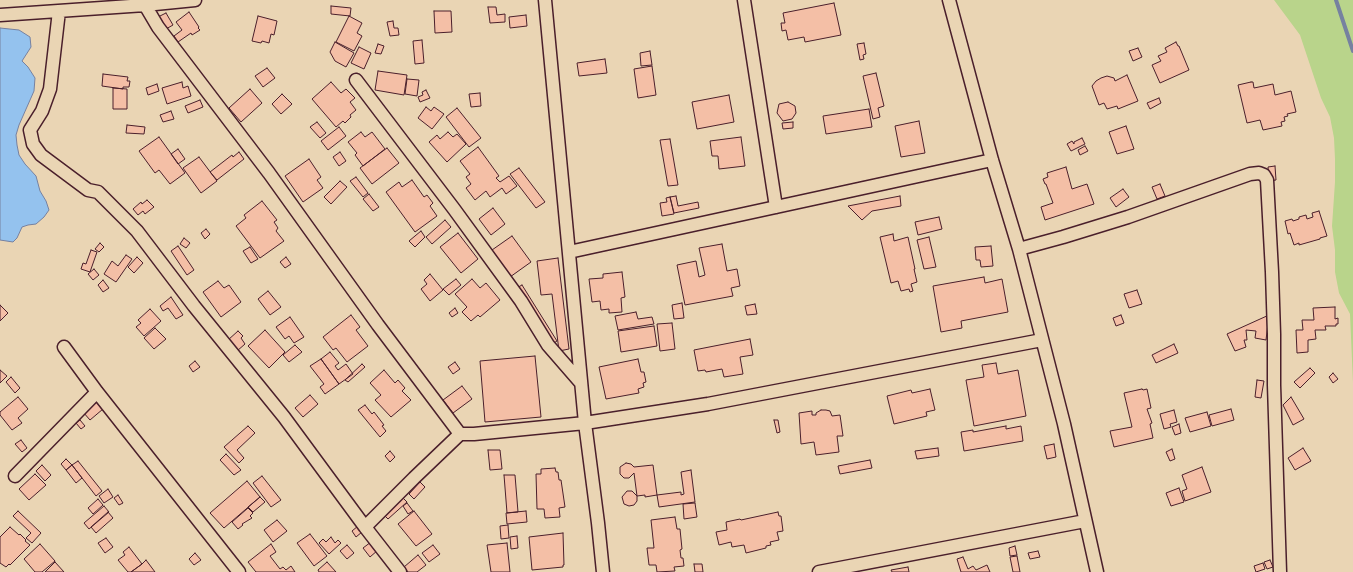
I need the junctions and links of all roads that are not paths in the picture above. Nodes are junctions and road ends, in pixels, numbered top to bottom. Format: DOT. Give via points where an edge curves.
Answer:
graph roads {
  1 [pos="196,0"];
  2 [pos="545,0"];
  3 [pos="744,0"];
  4 [pos="949,0"];
  5 [pos="145,6"];
  6 [pos="59,12"];
  7 [pos="0,15"];
  8 [pos="356,80"];
  9 [pos="992,160"];
  10 [pos="776,207"];
  11 [pos="1019,249"];
  12 [pos="569,252"];
  13 [pos="1042,340"];
  14 [pos="64,347"];
  15 [pos="582,383"];
  16 [pos="97,392"];
  17 [pos="585,424"];
  18 [pos="460,434"];
  19 [pos="15,476"];
  20 [pos="1085,521"];
  21 [pos="365,527"];
  22 [pos="238,572"];
  23 [pos="400,572"];
  24 [pos="603,572"];
  25 [pos="819,572"];
  26 [pos="1097,572"];
  27 [pos="1280,572"];
  1 -- 5 [label="street"];
  2 -- 12 [label="street"];
  3 -- 10 [label="street"];
  4 -- 9 [label="street"];
  5 -- 6 [label="street"];
  5 -- 18 [label="street" via="158,28 269,172"];
  6 -- 7 [label="street"];
  6 -- 21 [label="street" via="50,89 42,111 30,130 33,144 41,155 88,190 98,192 137,230 194,306 288,422"];
  8 -- 15 [label="street" via="512,288 548,345"];
  9 -- 10 [label="street"];
  9 -- 11 [label="street"];
  10 -- 12 [label="street"];
  11 -- 13 [label="street"];
  11 -- 27 [label="street" via="1128,217 1250,174 1264,175 1267,180 1272,272"];
  12 -- 15 [label="street"];
  13 -- 17 [label="street" via="708,404"];
  13 -- 20 [label="street"];
  14 -- 16 [label="street"];
  15 -- 17 [label="street"];
  16 -- 19 [label="street"];
  16 -- 22 [label="street"];
  17 -- 18 [label="street"];
  17 -- 24 [label="street"];
  18 -- 21 [label="street"];
  20 -- 25 [label="street"];
  20 -- 26 [label="street"];
  21 -- 23 [label="street"];
}
